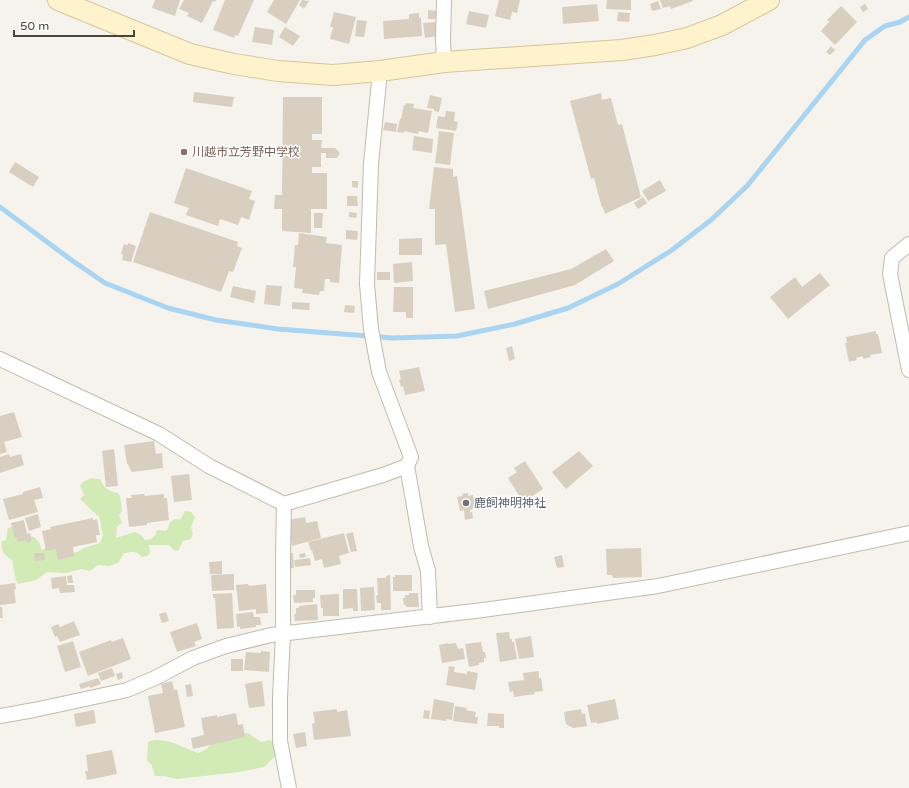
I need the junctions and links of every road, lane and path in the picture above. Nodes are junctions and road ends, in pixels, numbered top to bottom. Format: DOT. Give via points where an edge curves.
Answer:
graph roads {
  1 [pos="58,0"];
  2 [pos="444,0"];
  3 [pos="769,0"];
  4 [pos="81,4"];
  5 [pos="444,62"];
  6 [pos="380,71"];
  7 [pos="909,244"];
  8 [pos="0,359"];
  9 [pos="909,370"];
  10 [pos="407,466"];
  11 [pos="284,504"];
  12 [pos="909,533"];
  13 [pos="430,617"];
  14 [pos="283,634"];
  15 [pos="0,716"];
  16 [pos="289,788"];
  1 -- 4 [label="street"];
  2 -- 5 [label="street"];
  3 -- 5 [label="street" via="722,25 687,38 655,45 622,50"];
  4 -- 6 [label="street" via="190,54 234,64 278,71 333,75"];
  5 -- 6 [label="street"];
  6 -- 10 [label="street" via="371,164 367,284 378,372 411,457"];
  7 -- 9 [label="street" via="892,258 890,274"];
  8 -- 11 [label="street" via="159,434 209,466"];
  10 -- 11 [label="street"];
  10 -- 13 [label="street" via="428,571"];
  11 -- 14 [label="street"];
  12 -- 13 [label="street" via="658,586"];
  13 -- 14 [label="street"];
  14 -- 15 [label="street" via="226,646 193,658 127,690"];
  14 -- 16 [label="street" via="280,741"];
}
